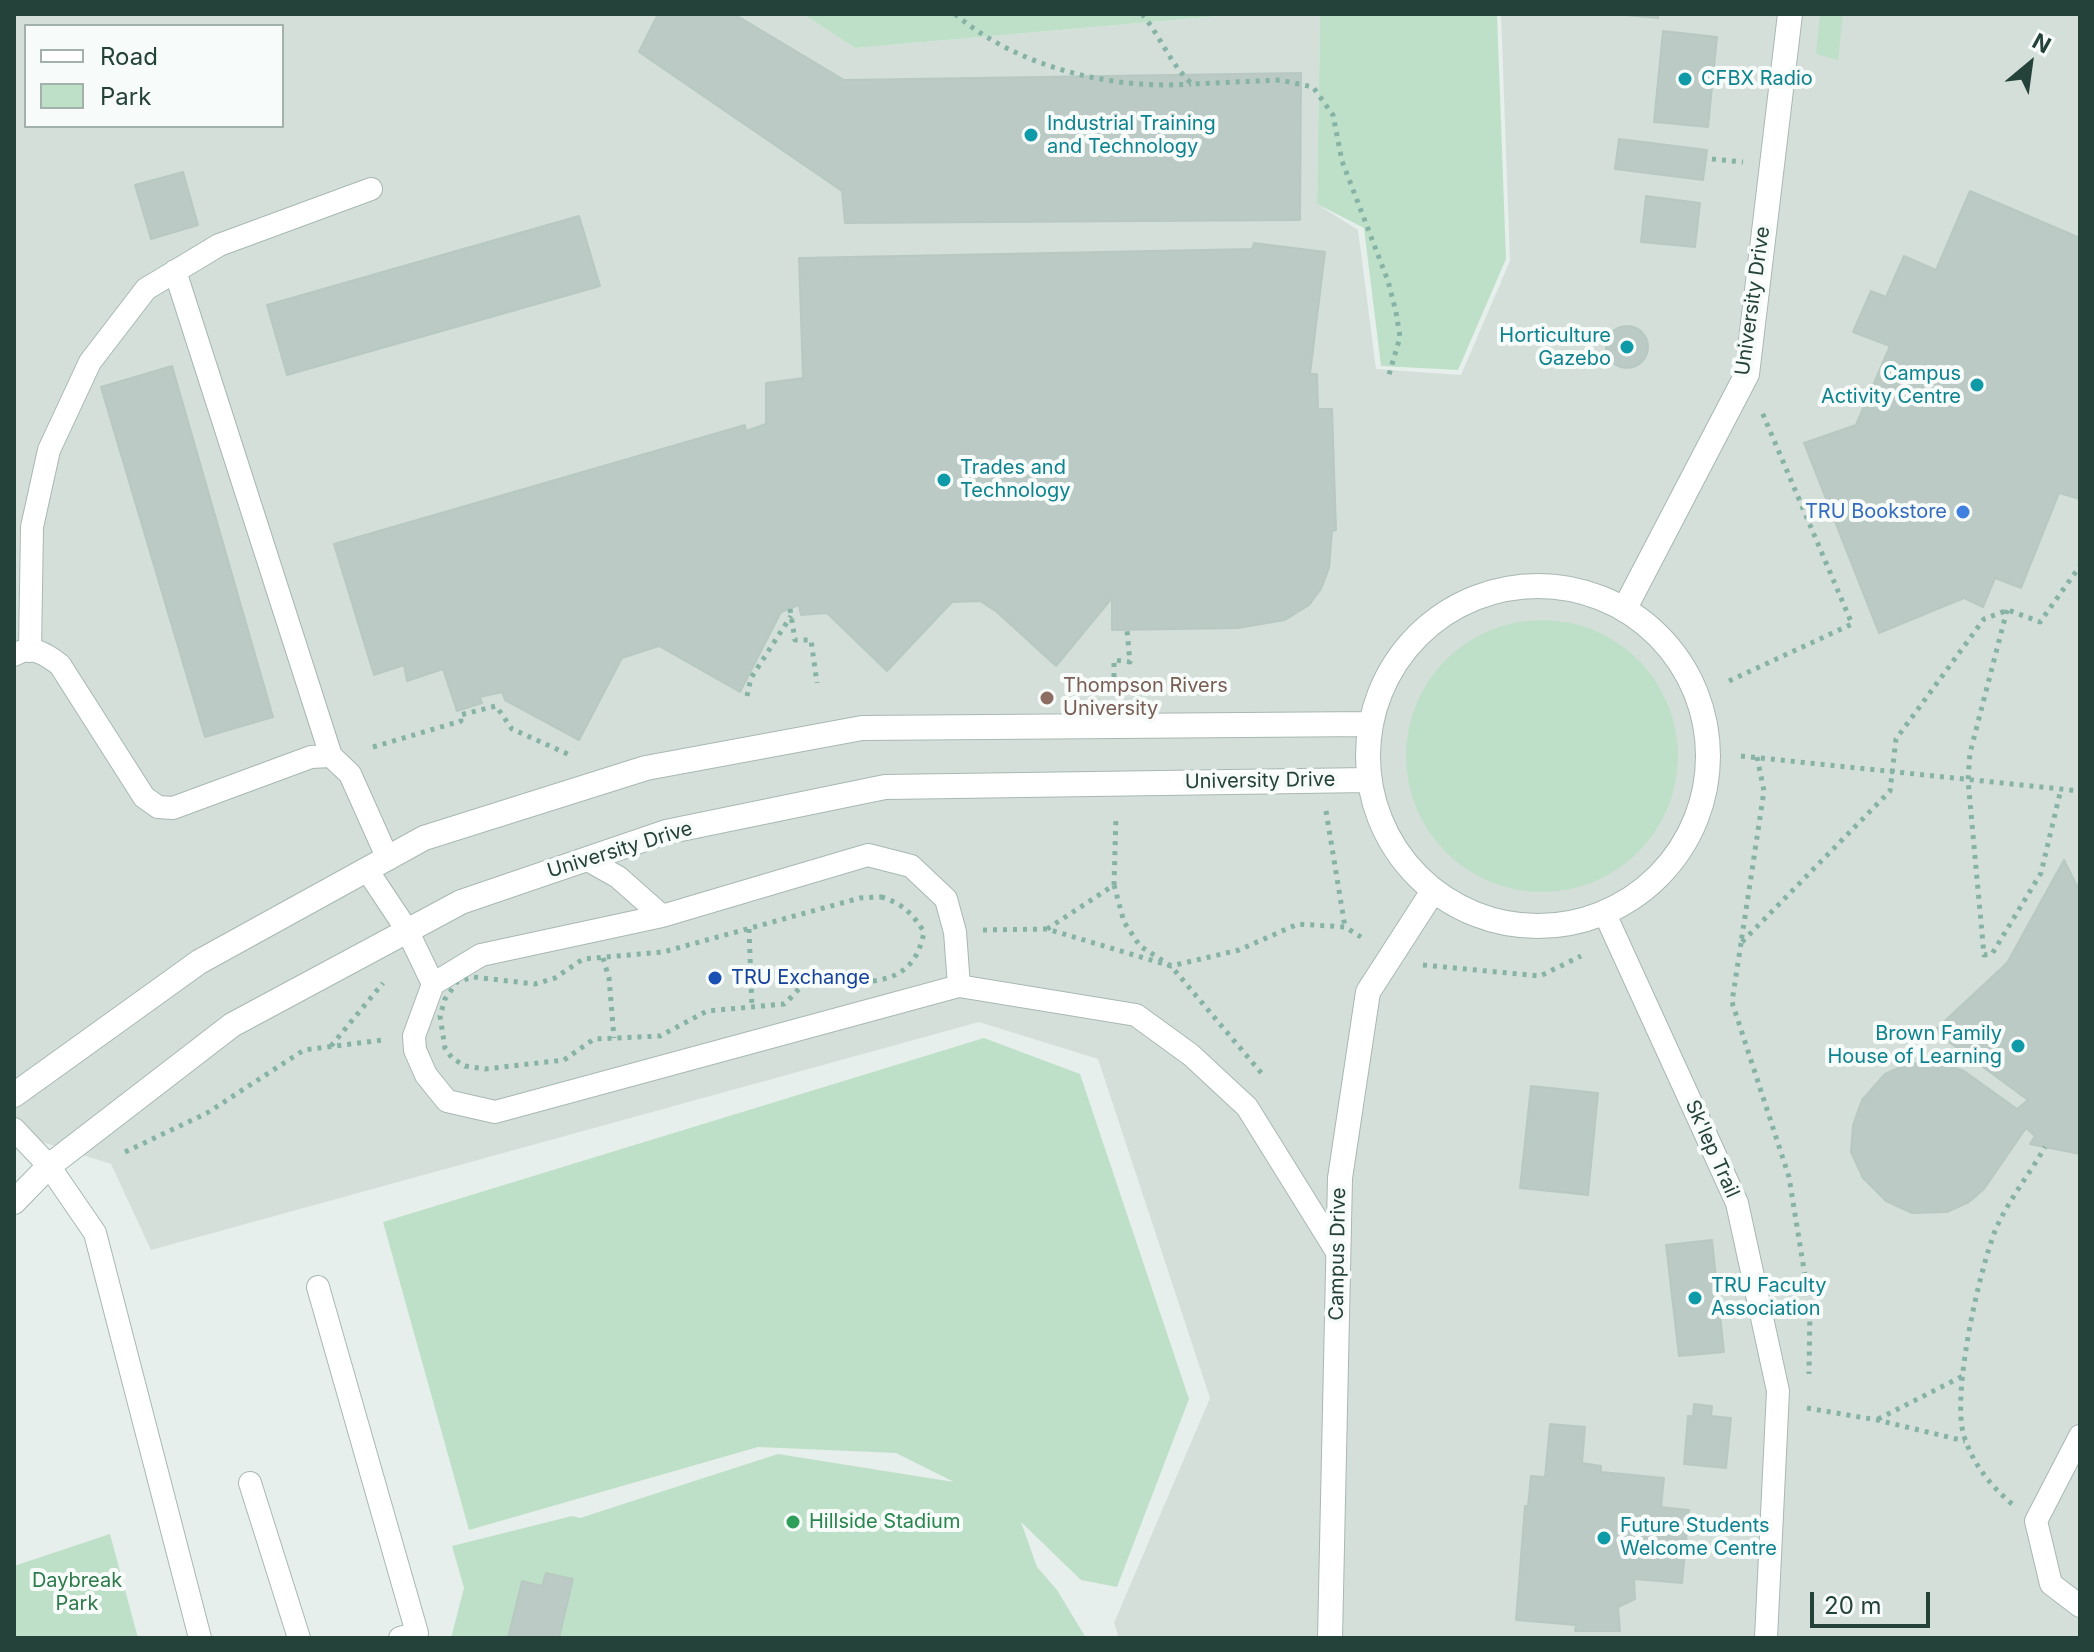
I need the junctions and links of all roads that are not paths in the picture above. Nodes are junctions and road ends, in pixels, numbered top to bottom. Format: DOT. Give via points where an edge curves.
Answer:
graph roads {
  1 [pos="1790,14"];
  2 [pos="371,189"];
  3 [pos="175,271"];
  4 [pos="1625,608"];
  5 [pos="22,653"];
  6 [pos="1370,724"];
  7 [pos="331,756"];
  8 [pos="1369,780"];
  9 [pos="586,859"];
  10 [pos="377,864"];
  11 [pos="1433,891"];
  12 [pos="1605,914"];
  13 [pos="662,916"];
  14 [pos="407,930"];
  15 [pos="433,984"];
  16 [pos="959,986"];
  17 [pos="14,1095"];
  18 [pos="14,1129"];
  19 [pos="49,1166"];
  20 [pos="14,1202"];
  21 [pos="1337,1252"];
  22 [pos="318,1287"];
  23 [pos="2080,1436"];
  24 [pos="250,1483"];
  25 [pos="2080,1606"];
  26 [pos="200,1638"];
  27 [pos="299,1638"];
  28 [pos="400,1638"];
  29 [pos="1330,1638"];
  30 [pos="1766,1638"];
  1 -- 4 [label="street, University Drive" via="1747,374"];
  2 -- 3 [label="lane" via="219,245"];
  3 -- 5 [label="lane" via="146,289 90,362 49,450 32,527"];
  3 -- 7 [label="lane"];
  4 -- 6 [label="street" via="1561,588 1520,586 1467,600 1423,630 1389,673"];
  4 -- 12 [label="street" via="1666,643 1696,688 1709,740 1706,794 1686,844 1651,886"];
  5 -- 7 [label="lane" via="43,652 60,665 144,797 158,807 173,808 311,757"];
  6 -- 8 [label="street"];
  6 -- 10 [label="street" via="862,728 646,768 424,838"];
  7 -- 10 [label="lane" via="350,774"];
  8 -- 9 [label="street, University Drive" via="885,787 666,832"];
  8 -- 11 [label="street" via="1381,822 1395,847"];
  9 -- 13 [label="lane" via="618,877"];
  9 -- 14 [label="street, University Drive" via="461,902"];
  10 -- 14 [label="lane"];
  10 -- 17 [label="street" via="199,962"];
  11 -- 12 [label="street" via="1472,913 1516,925 1561,926"];
  11 -- 21 [label="street, Campus Drive" via="1368,992 1340,1178"];
  12 -- 30 [label="lane, Sk'lep Trail" via="1737,1203 1777,1403"];
  13 -- 15 [label="lane" via="481,955"];
  13 -- 16 [label="lane" via="868,855 911,866 946,899 955,932"];
  14 -- 15 [label="lane"];
  14 -- 19 [label="street, University Drive" via="232,1025"];
  15 -- 16 [label="lane" via="414,1036 426,1075 447,1101 495,1112"];
  16 -- 21 [label="lane" via="1136,1015 1191,1055 1247,1107"];
  18 -- 19 [label="lane"];
  19 -- 20 [label="street, University Drive"];
  19 -- 26 [label="lane" via="95,1233"];
  21 -- 29 [label="street, Campus Drive"];
  22 -- 28 [label="lane" via="417,1633"];
  23 -- 25 [label="lane" via="2036,1521 2051,1584"];
  24 -- 27 [label="lane"];
}
